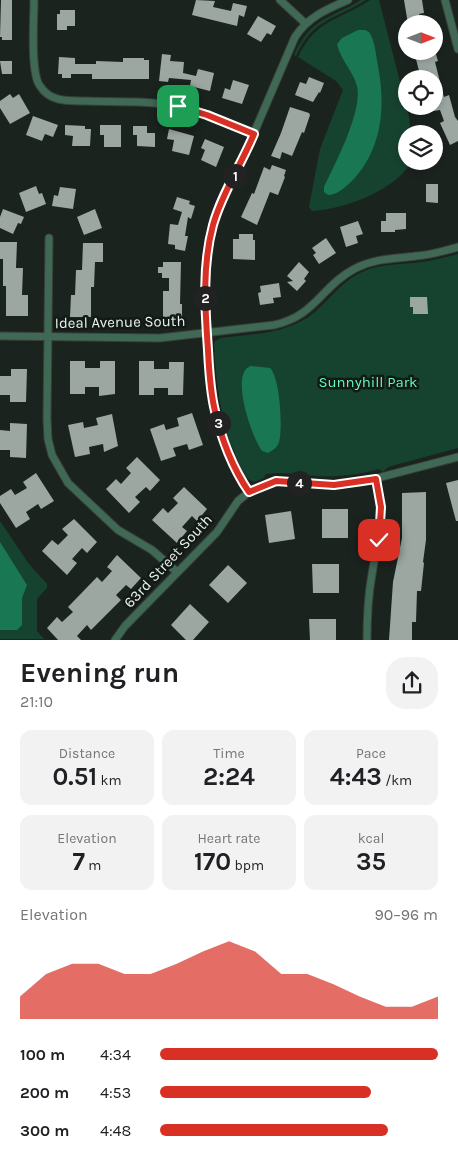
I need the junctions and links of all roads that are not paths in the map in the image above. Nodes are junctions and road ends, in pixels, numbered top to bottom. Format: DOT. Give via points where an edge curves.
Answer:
graph roads {
  1 [pos="34,0"];
  2 [pos="280,0"];
  3 [pos="348,0"];
  4 [pos="445,0"];
  5 [pos="306,24"];
  6 [pos="458,49"];
  7 [pos="254,134"];
  8 [pos="49,238"];
  9 [pos="458,248"];
  10 [pos="207,333"];
  11 [pos="0,336"];
  12 [pos="48,337"];
  13 [pos="458,457"];
  14 [pos="376,479"];
  15 [pos="249,492"];
  16 [pos="177,572"];
  17 [pos="115,640"];
  18 [pos="367,640"];
  1 -- 7 [label="street" via="35,75 40,88 50,96 65,101 146,102 178,106"];
  2 -- 5 [label="street"];
  3 -- 5 [label="street" via="325,10"];
  4 -- 6 [label="street"];
  5 -- 7 [label="street" via="290,47"];
  7 -- 10 [label="street" via="220,206 210,237 206,271"];
  8 -- 12 [label="street"];
  9 -- 10 [label="street, Ideal Avenue South" via="362,265 340,278 306,312 284,322"];
  10 -- 12 [label="street, Ideal Avenue South" via="154,338"];
  10 -- 15 [label="street" via="215,411 232,460"];
  11 -- 12 [label="street, Ideal Avenue South"];
  12 -- 16 [label="street" via="48,434 57,466 72,487 115,528 154,552"];
  13 -- 14 [label="street"];
  14 -- 15 [label="street" via="334,485 276,481"];
  14 -- 18 [label="street" via="381,520 369,598"];
  15 -- 16 [label="street, 63rd Street South" via="238,501 217,532"];
  16 -- 17 [label="street, 63rd Street South"];
}
